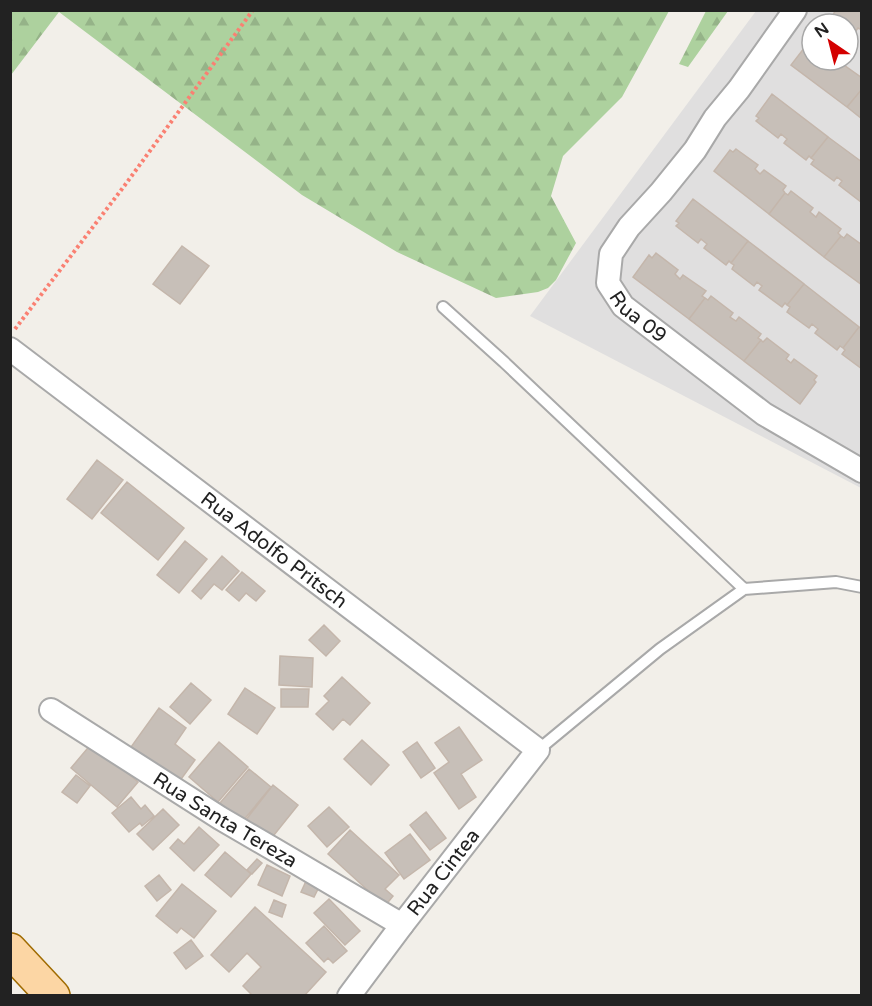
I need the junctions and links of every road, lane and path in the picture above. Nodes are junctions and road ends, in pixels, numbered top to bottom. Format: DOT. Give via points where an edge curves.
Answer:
graph roads {
  1 [pos="253,10"];
  2 [pos="795,10"];
  3 [pos="443,307"];
  4 [pos="10,334"];
  5 [pos="10,349"];
  6 [pos="861,471"];
  7 [pos="861,587"];
  8 [pos="744,590"];
  9 [pos="51,710"];
  10 [pos="538,750"];
  11 [pos="402,925"];
  12 [pos="10,950"];
  13 [pos="52,996"];
  14 [pos="349,996"];
  1 -- 4 [label="path"];
  2 -- 6 [label="street, Rua 09" via="695,150 611,254 608,283 623,306 764,414"];
  3 -- 8 [label="lane"];
  5 -- 10 [label="street, Rua Adolfo Pritsch"];
  7 -- 8 [label="lane" via="836,582"];
  8 -- 10 [label="lane" via="660,649"];
  9 -- 11 [label="street, Rua Santa Tereza" via="219,818"];
  10 -- 11 [label="street, Rua Cintea"];
  11 -- 14 [label="street, Rua Cintea"];
  12 -- 13 [label="main road"];
}
